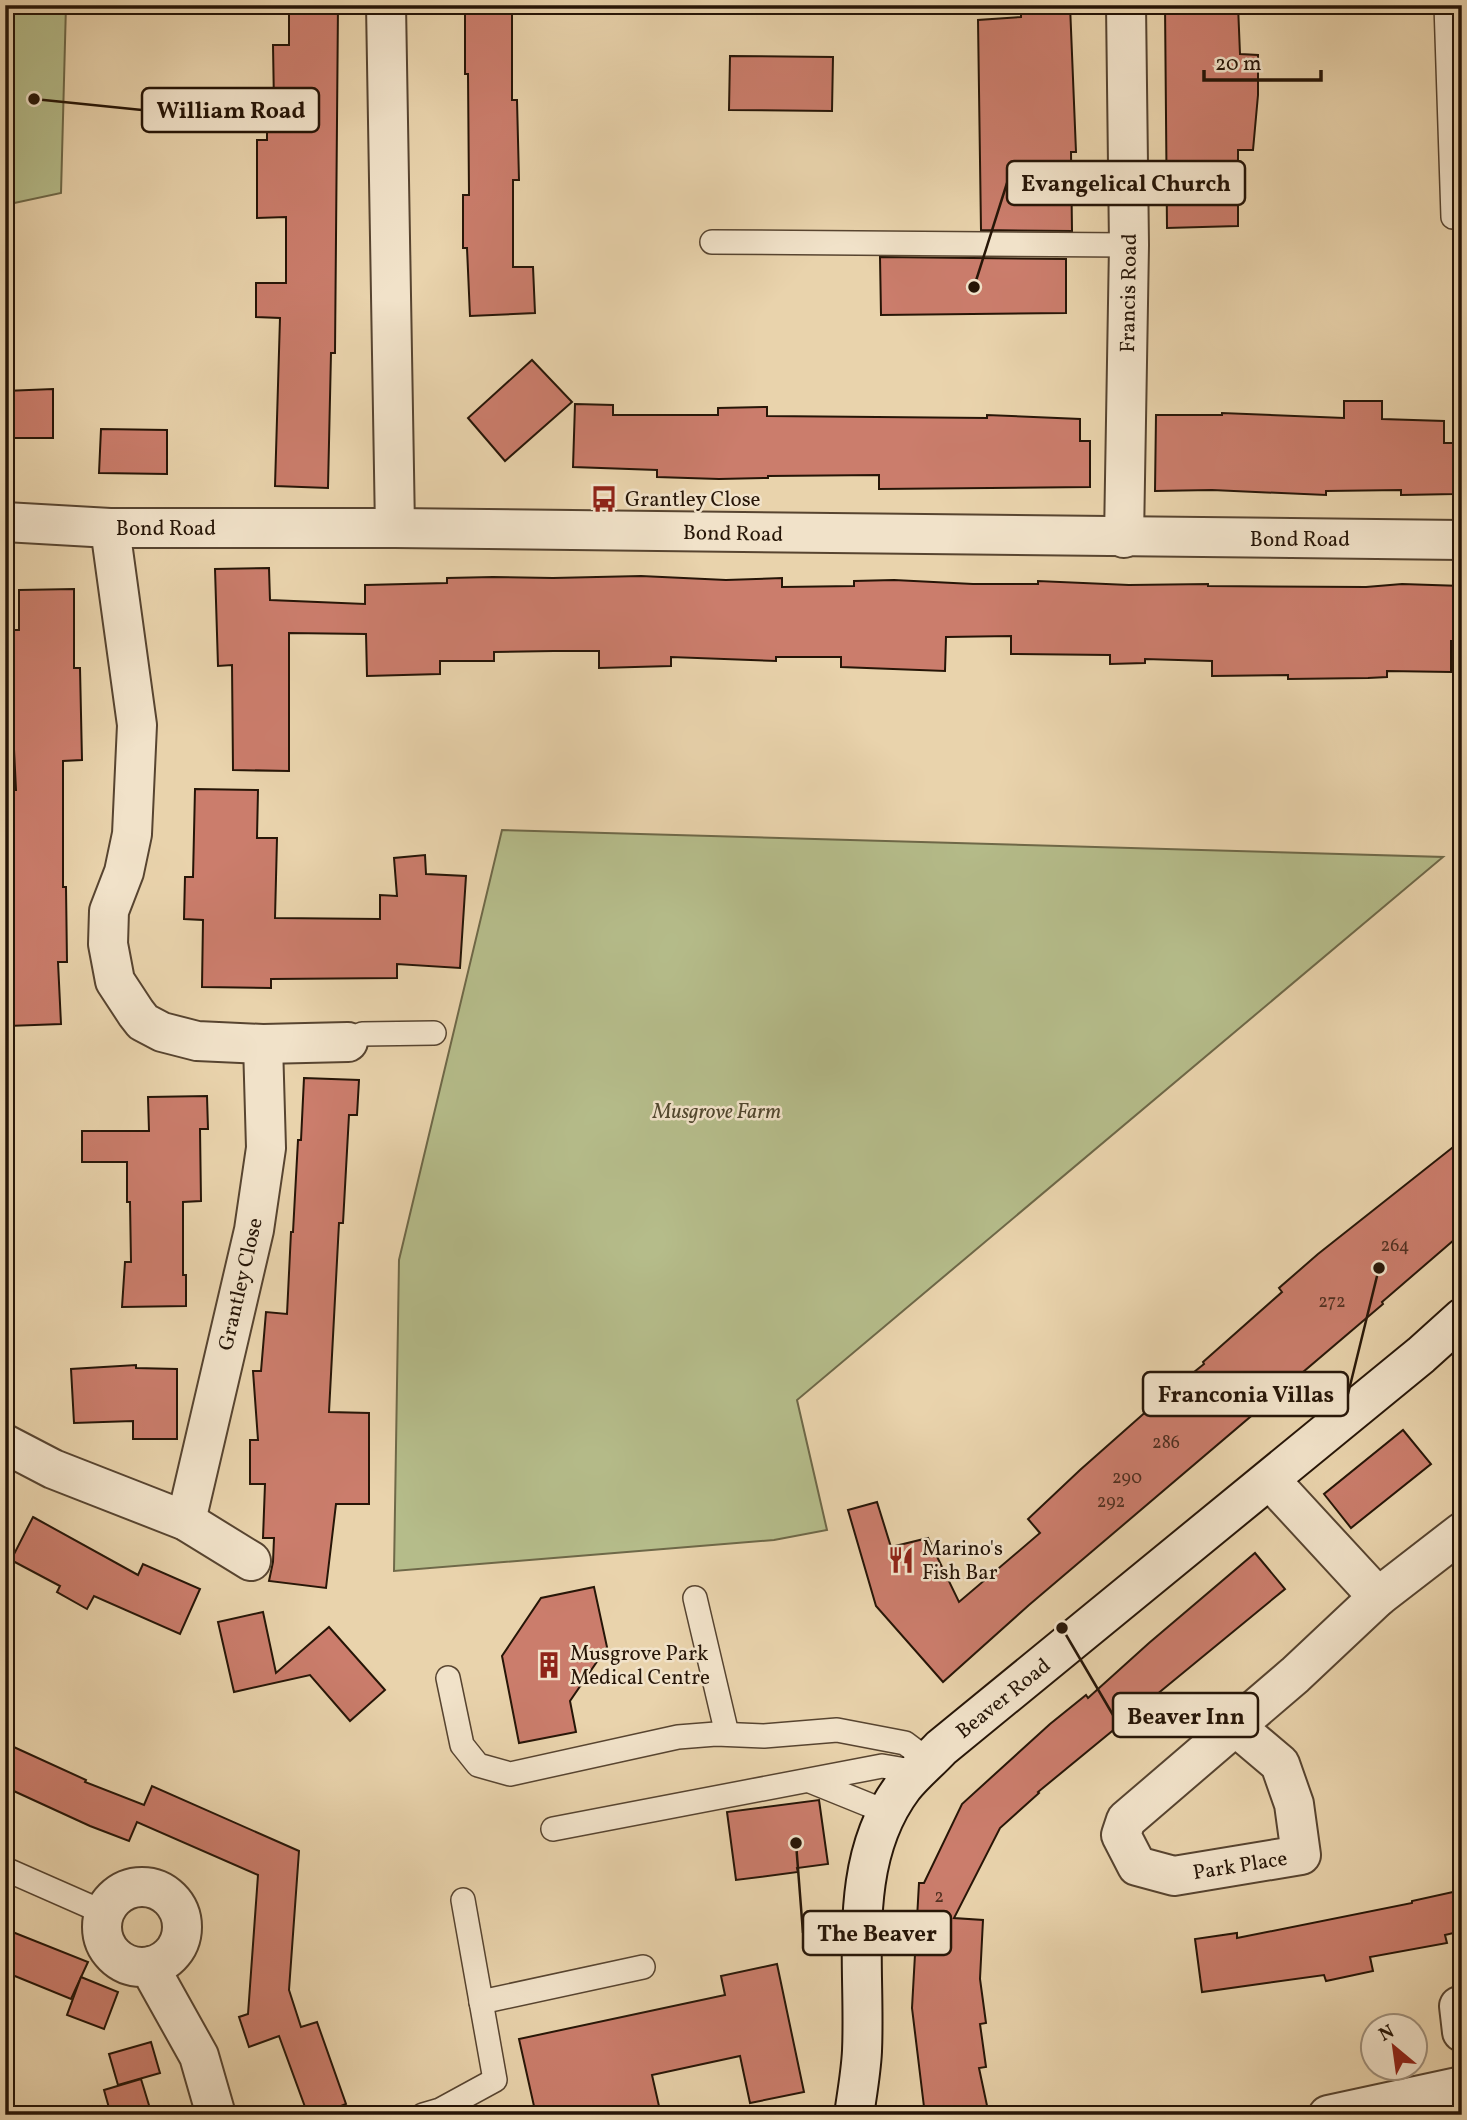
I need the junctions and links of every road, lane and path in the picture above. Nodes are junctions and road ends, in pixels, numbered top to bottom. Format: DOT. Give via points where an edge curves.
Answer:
graph roads {
  1 [pos="386,5"];
  2 [pos="1126,5"];
  3 [pos="1446,5"];
  4 [pos="1453,217"];
  5 [pos="712,242"];
  6 [pos="1129,246"];
  7 [pos="5,522"];
  8 [pos="110,528"];
  9 [pos="395,528"];
  10 [pos="1124,538"];
  11 [pos="1462,540"];
  12 [pos="433,1033"];
  13 [pos="348,1042"];
  14 [pos="263,1044"];
  15 [pos="1462,1318"];
  16 [pos="5,1444"];
  17 [pos="1270,1480"];
  18 [pos="186,1521"];
  19 [pos="1462,1532"];
  20 [pos="251,1561"];
  21 [pos="1378,1597"];
  22 [pos="695,1598"];
  23 [pos="448,1678"];
  24 [pos="1235,1726"];
  25 [pos="727,1734"];
  26 [pos="924,1767"];
  27 [pos="810,1781"];
  28 [pos="889,1813"];
  29 [pos="553,1829"];
  30 [pos="5,1869"];
  31 [pos="463,1900"];
  32 [pos="105,1913"];
  33 [pos="151,1966"];
  34 [pos="643,1967"];
  35 [pos="481,2002"];
  36 [pos="1462,2086"];
  37 [pos="216,2115"];
  38 [pos="423,2115"];
  39 [pos="854,2115"];
  40 [pos="1328,2115"];
  1 -- 9 [label="street"];
  2 -- 6 [label="street, Francis Road"];
  3 -- 4 [label="lane"];
  5 -- 6 [label="lane"];
  6 -- 10 [label="street, Francis Road"];
  7 -- 8 [label="street, Bond Road"];
  8 -- 9 [label="street, Bond Road"];
  8 -- 14 [label="street" via="136,725 132,834 109,911 108,944 115,981 136,1013 162,1032 197,1041"];
  9 -- 10 [label="street, Bond Road"];
  10 -- 11 [label="street, Bond Road"];
  12 -- 13 [label="lane" via="362,1034"];
  13 -- 14 [label="street"];
  14 -- 18 [label="street, Grantley Close" via="266,1148 254,1230"];
  15 -- 17 [label="street, Beaver Road"];
  16 -- 18 [label="street" via="53,1469"];
  17 -- 21 [label="street"];
  17 -- 26 [label="street, Beaver Road" via="941,1748"];
  18 -- 20 [label="street"];
  19 -- 21 [label="street, Park Place"];
  21 -- 24 [label="street, Park Place"];
  22 -- 25 [label="lane"];
  23 -- 25 [label="lane" via="462,1745 478,1765 510,1774 678,1737"];
  24 -- 24 [label="street, Park Place" via="1280,1763 1294,1804 1301,1856 1174,1876 1137,1866 1121,1835 1126,1820"];
  25 -- 26 [label="lane" via="838,1730 905,1743"];
  26 -- 27 [label="lane" via="882,1766"];
  26 -- 28 [label="street, Beaver Road" via="904,1786"];
  27 -- 28 [label="lane"];
  27 -- 29 [label="lane"];
  28 -- 39 [label="street, Beaver Road" via="879,1831 863,1891 862,2053"];
  30 -- 32 [label="lane"];
  31 -- 35 [label="lane"];
  32 -- 33 [label="street" via="103,1937 116,1958"];
  32 -- 33 [label="street" via="122,1892 135,1888 162,1892 172,1901 182,1926 180,1939 164,1961"];
  33 -- 37 [label="street" via="199,2056"];
  34 -- 35 [label="lane"];
  35 -- 38 [label="lane" via="495,2080"];
  36 -- 40 [label="street"];
}
